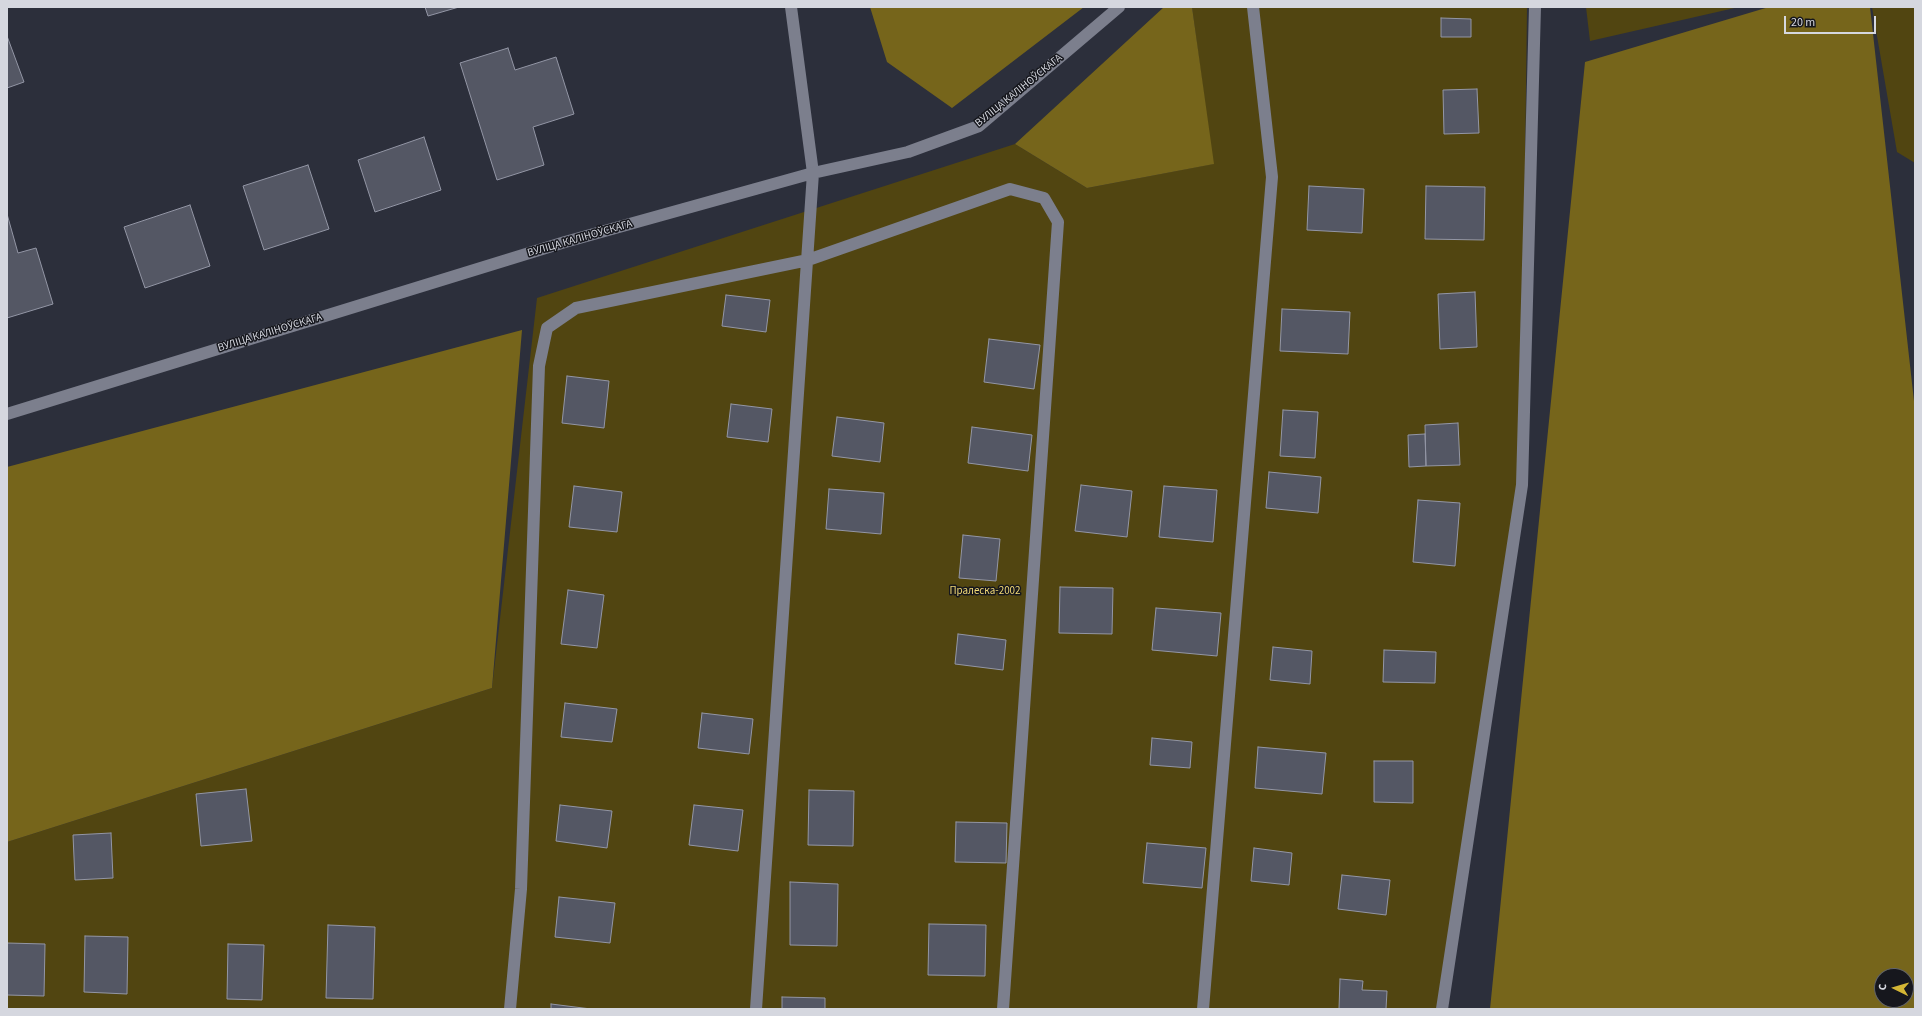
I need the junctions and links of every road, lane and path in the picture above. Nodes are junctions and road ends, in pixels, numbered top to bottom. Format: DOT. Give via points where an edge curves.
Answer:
graph roads {
  1 [pos="791,7"];
  2 [pos="1119,7"];
  3 [pos="1253,7"];
  4 [pos="1535,7"];
  5 [pos="813,173"];
  6 [pos="808,260"];
  7 [pos="7,414"];
  8 [pos="510,1009"];
  9 [pos="756,1009"];
  10 [pos="1003,1009"];
  11 [pos="1203,1009"];
  12 [pos="1442,1009"];
  1 -- 5 [label="street"];
  2 -- 5 [label="street, ВУЛІЦА КАЛІНОЎСКАГА" via="979,126 908,152"];
  3 -- 11 [label="street" via="1272,177"];
  4 -- 12 [label="street" via="1522,485"];
  5 -- 6 [label="street"];
  5 -- 7 [label="street, ВУЛІЦА КАЛІНОЎСКАГА" via="565,242"];
  6 -- 8 [label="street" via="576,308 547,328 539,366 521,889"];
  6 -- 9 [label="street"];
  6 -- 10 [label="street" via="1010,189 1044,198 1058,222"];
}
